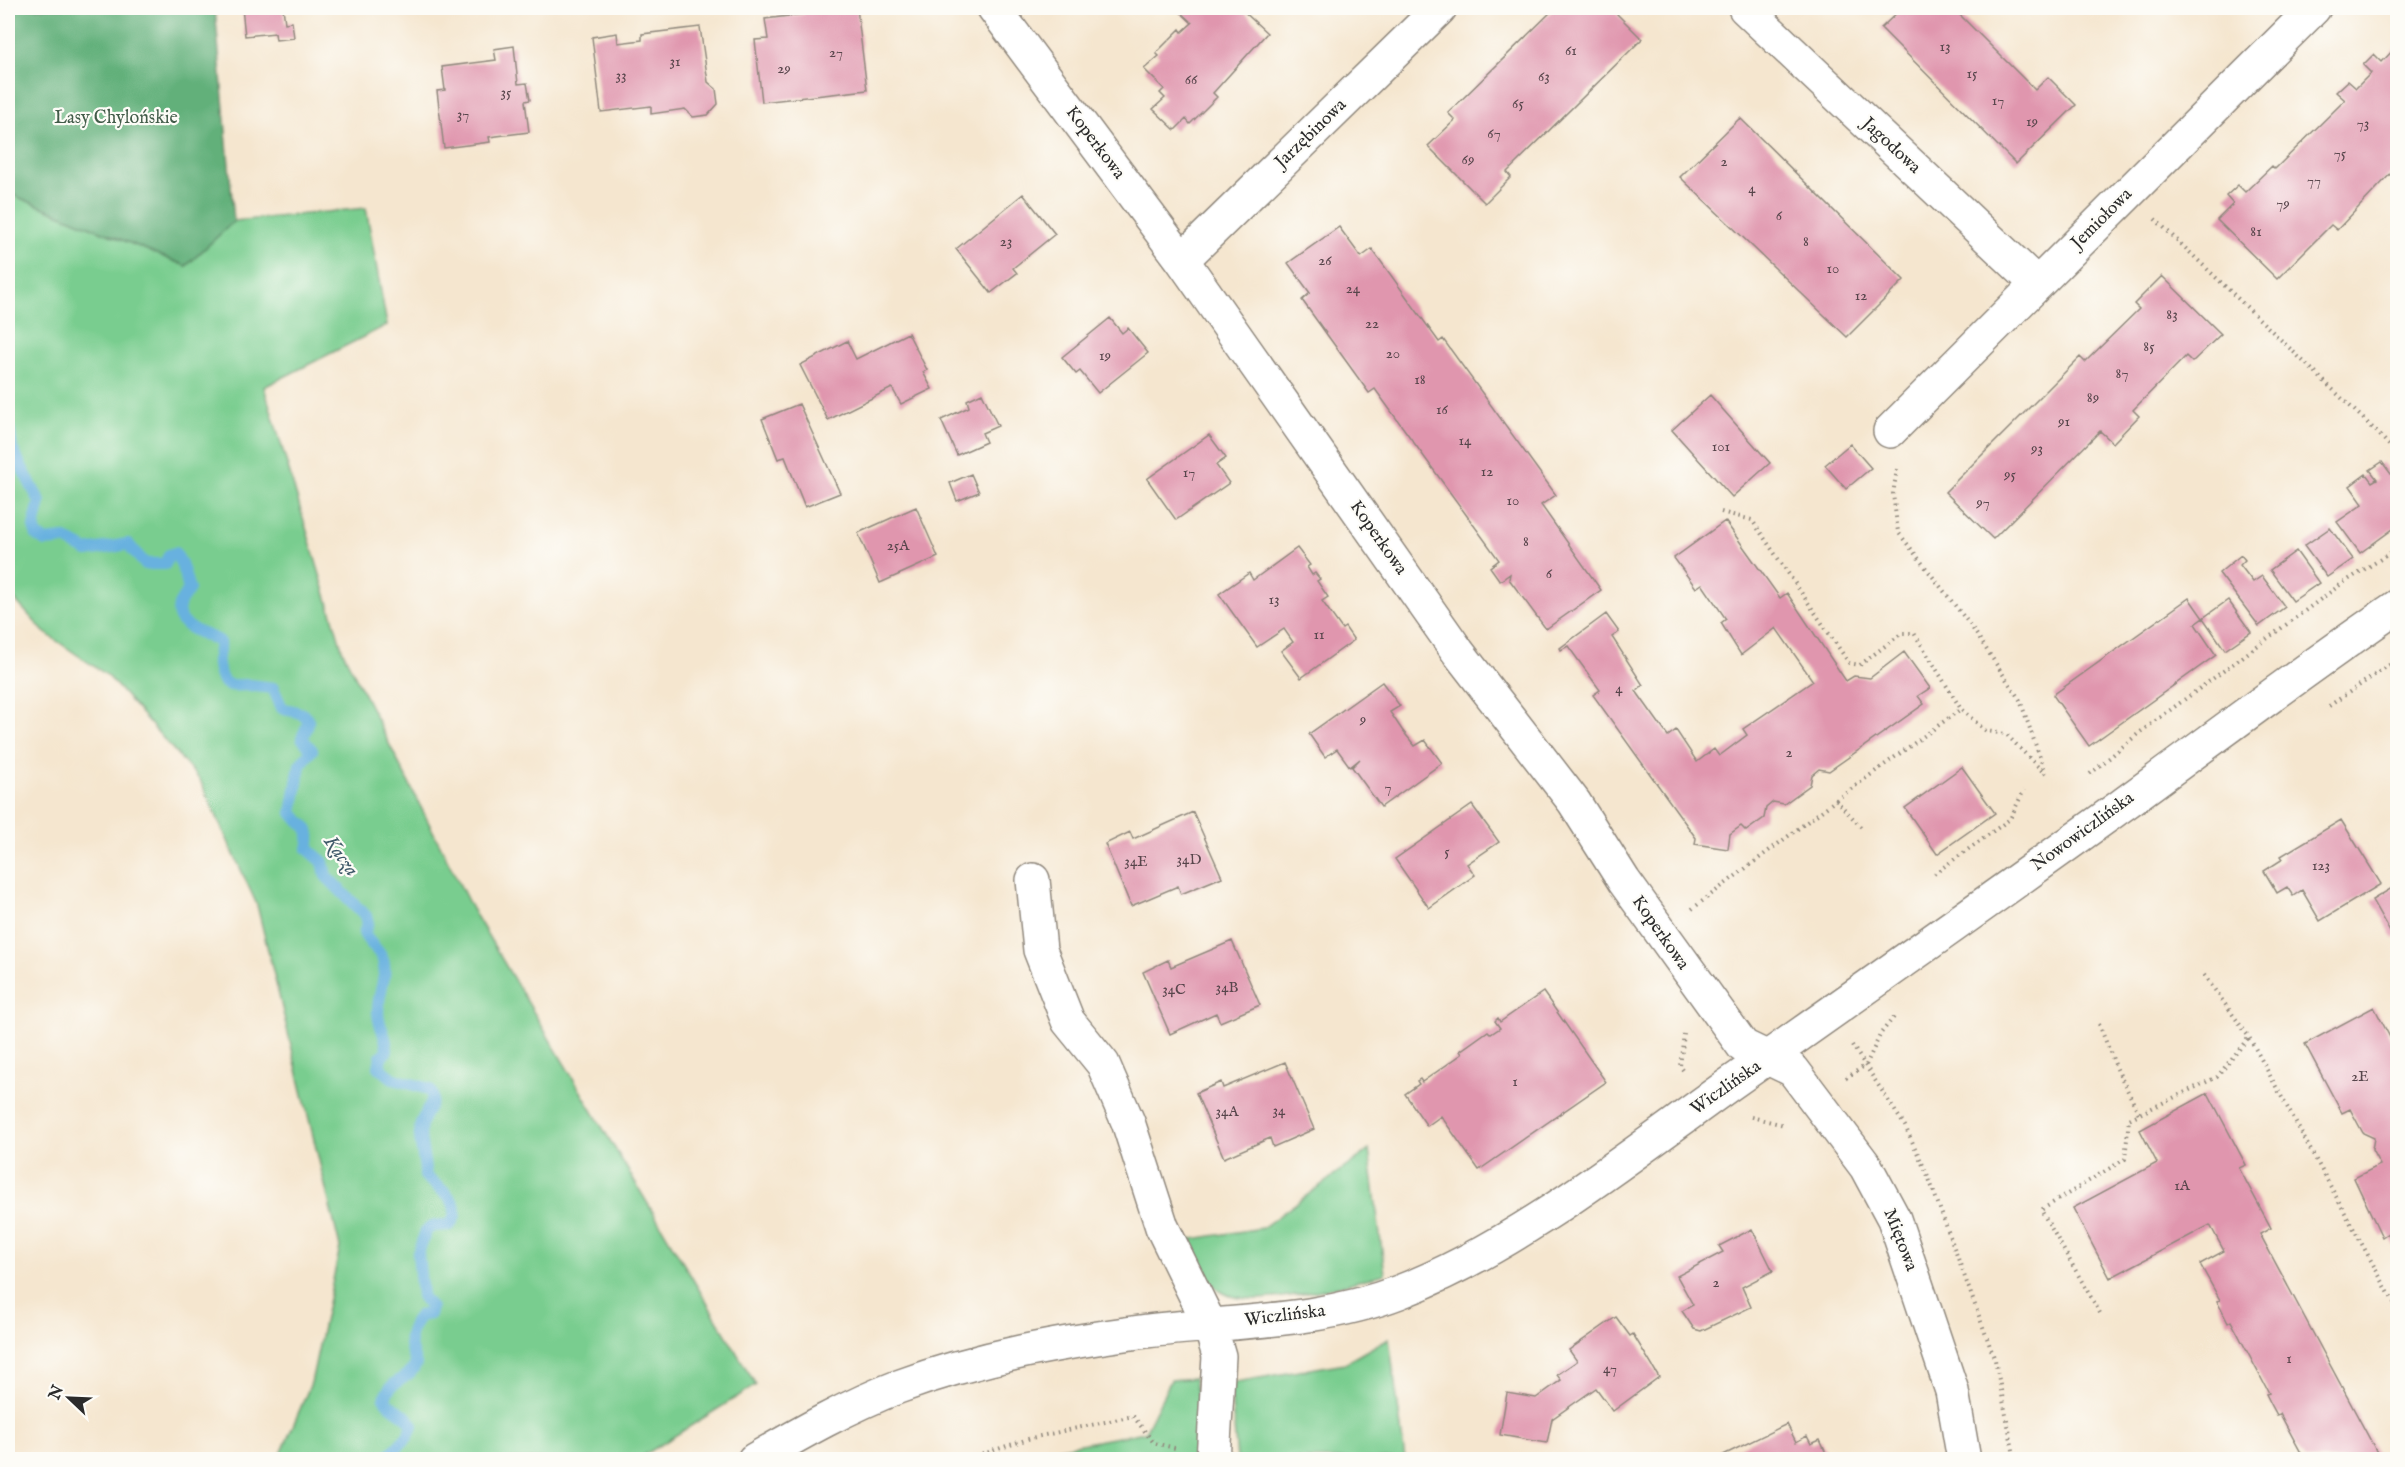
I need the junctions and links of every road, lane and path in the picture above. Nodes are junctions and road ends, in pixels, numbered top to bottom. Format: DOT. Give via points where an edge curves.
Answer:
graph roads {
  1 [pos="994,8"];
  2 [pos="1440,8"];
  3 [pos="1744,8"];
  4 [pos="2314,8"];
  5 [pos="2128,192"];
  6 [pos="1182,260"];
  7 [pos="2037,284"];
  8 [pos="1890,431"];
  9 [pos="2397,455"];
  10 [pos="1721,512"];
  11 [pos="2397,548"];
  12 [pos="2397,606"];
  13 [pos="1961,709"];
  14 [pos="2090,774"];
  15 [pos="2024,790"];
  16 [pos="1836,800"];
  17 [pos="1863,829"];
  18 [pos="1934,874"];
  19 [pos="1033,880"];
  20 [pos="1697,906"];
  21 [pos="2204,975"];
  22 [pos="2099,1024"];
  23 [pos="1684,1037"];
  24 [pos="2249,1037"];
  25 [pos="1768,1058"];
  26 [pos="1866,1065"];
  27 [pos="1680,1066"];
  28 [pos="2139,1114"];
  29 [pos="1749,1116"];
  30 [pos="1781,1124"];
  31 [pos="2397,1310"];
  32 [pos="2100,1313"];
  33 [pos="1210,1325"];
  34 [pos="1213,1454"];
  35 [pos="754,1460"];
  36 [pos="965,1460"];
  37 [pos="1964,1460"];
  38 [pos="2015,1460"];
  1 -- 6 [label="street, Koperkowa"];
  2 -- 6 [label="street, Jarzębinowa"];
  3 -- 7 [label="street, Jagodowa"];
  4 -- 5 [label="street, Jemiołowa"];
  5 -- 7 [label="street, Jemiołowa"];
  5 -- 9 [label="path"];
  6 -- 25 [label="street, Koperkowa" via="1451,642 1574,802 1700,989 1743,1046"];
  7 -- 8 [label="street, Jemiołowa"];
  8 -- 13 [label="path" via="1899,451 1893,495 1898,532 1971,626 2020,700 2046,775 2006,734 1986,730"];
  10 -- 13 [label="path" via="1752,520 1849,663 1860,665 1902,633 1914,633"];
  11 -- 14 [label="path" via="2340,585 2139,733"];
  12 -- 25 [label="street, Nowowiczlińska"];
  13 -- 16 [label="path"];
  15 -- 18 [label="path" via="2010,819"];
  16 -- 17 [label="path"];
  16 -- 20 [label="path"];
  19 -- 33 [label="street" via="1041,950 1068,1021 1103,1064 1128,1122 1162,1227"];
  21 -- 24 [label="path"];
  22 -- 28 [label="path"];
  23 -- 27 [label="path"];
  24 -- 28 [label="path" via="2217,1077"];
  24 -- 31 [label="path"];
  25 -- 33 [label="street, Wiczlińska" via="1490,1248 1401,1292 1314,1314"];
  25 -- 37 [label="street, Miętowa" via="1793,1070 1816,1099 1866,1167 1894,1219 1952,1391"];
  26 -- 38 [label="path" via="1905,1126 1928,1176 1995,1360"];
  28 -- 32 [label="path" via="2128,1119 2125,1160 2041,1210"];
  29 -- 30 [label="path"];
  33 -- 34 [label="street" via="1219,1356"];
  33 -- 35 [label="street, Wiczlińska" via="1041,1347 963,1365 896,1388 825,1420"];
  34 -- 36 [label="path" via="1154,1443 1132,1416 1031,1438"];
}
